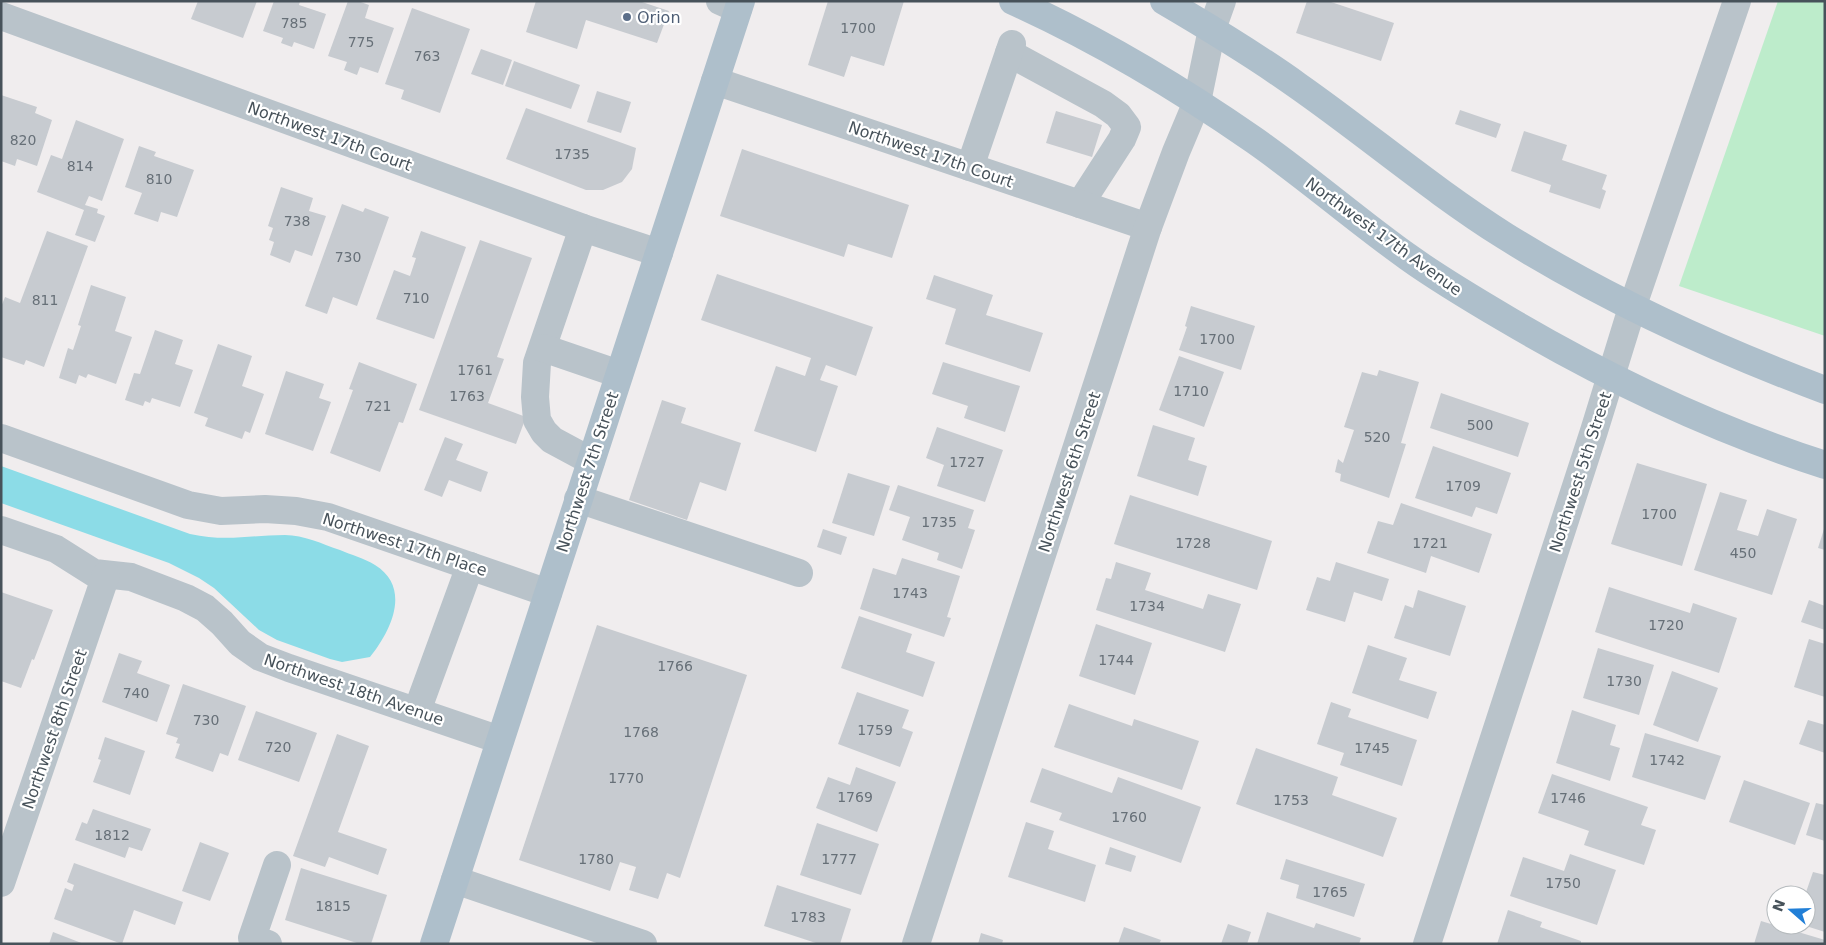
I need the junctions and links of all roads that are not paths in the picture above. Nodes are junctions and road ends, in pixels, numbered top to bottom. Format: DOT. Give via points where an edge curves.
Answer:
graph roads {
  1 [pos="1014,1"];
  2 [pos="1164,1"];
  3 [pos="1222,1"];
  4 [pos="1737,1"];
  5 [pos="733,4"];
  6 [pos="1,16"];
  7 [pos="1212,30"];
  8 [pos="714,81"];
  9 [pos="1197,102"];
  10 [pos="970,167"];
  11 [pos="1080,204"];
  12 [pos="1148,226"];
  13 [pos="583,228"];
  14 [pos="659,252"];
  15 [pos="1632,308"];
  16 [pos="543,348"];
  17 [pos="619,374"];
  18 [pos="1610,376"];
  19 [pos="1825,390"];
  20 [pos="1,438"];
  21 [pos="591,461"];
  22 [pos="1825,465"];
  23 [pos="578,498"];
  24 [pos="1,530"];
  25 [pos="470,566"];
  26 [pos="100,574"];
  27 [pos="799,574"];
  28 [pos="548,593"];
  29 [pos="417,711"];
  30 [pos="500,740"];
  31 [pos="277,865"];
  32 [pos="455,880"];
  33 [pos="1,883"];
  34 [pos="268,944"];
  35 [pos="434,944"];
  36 [pos="643,944"];
  37 [pos="916,944"];
  38 [pos="1427,944"];
  1 -- 9 [label="main road, Northwest 17th Avenue"];
  2 -- 7 [label="main road"];
  3 -- 7 [label="street, Northwest 6th Street"];
  4 -- 15 [label="street, Northwest 5th Street"];
  5 -- 8 [label="main road, Northwest 7th Street"];
  6 -- 13 [label="street, Northwest 17th Court"];
  7 -- 9 [label="street, Northwest 6th Street"];
  7 -- 15 [label="main road" via="1299,86 1398,162 1504,235"];
  8 -- 10 [label="street, Northwest 17th Court"];
  8 -- 14 [label="main road, Northwest 7th Street"];
  9 -- 12 [label="street, Northwest 6th Street"];
  9 -- 18 [label="main road, Northwest 17th Avenue" via="1255,141 1408,257 1549,344"];
  10 -- 11 [label="street, Northwest 17th Court"];
  10 -- 11 [label="street" via="1011,48 1103,104 1127,127"];
  11 -- 12 [label="street, Northwest 17th Court"];
  12 -- 37 [label="street, Northwest 6th Street"];
  13 -- 14 [label="street, Northwest 17th Court"];
  13 -- 16 [label="street"];
  14 -- 17 [label="main road, Northwest 7th Street"];
  15 -- 18 [label="street, Northwest 5th Street"];
  15 -- 19 [label="main road" via="1733,355"];
  16 -- 17 [label="street"];
  16 -- 21 [label="street" via="537,363 537,420 552,440"];
  17 -- 21 [label="main road, Northwest 7th Street"];
  18 -- 22 [label="main road, Northwest 17th Avenue" via="1707,420"];
  18 -- 38 [label="street, Northwest 5th Street"];
  20 -- 25 [label="street, Northwest 17th Place" via="188,505 221,511 296,511 328,517"];
  21 -- 23 [label="main road, Northwest 7th Street"];
  23 -- 27 [label="street"];
  23 -- 28 [label="main road, Northwest 7th Street"];
  24 -- 26 [label="street" via="56,549"];
  25 -- 28 [label="street, Northwest 17th Place"];
  25 -- 29 [label="street"];
  26 -- 29 [label="street, Northwest 18th Avenue" via="131,576 186,598 204,608 240,643 260,656"];
  26 -- 33 [label="street, Northwest 8th Street"];
  28 -- 30 [label="main road, Northwest 7th Street"];
  29 -- 30 [label="street, Northwest 18th Avenue"];
  30 -- 32 [label="main road, Northwest 7th Street"];
  31 -- 34 [label="street" via="252,938"];
  32 -- 35 [label="main road, Northwest 7th Street"];
  32 -- 36 [label="street"];
}
